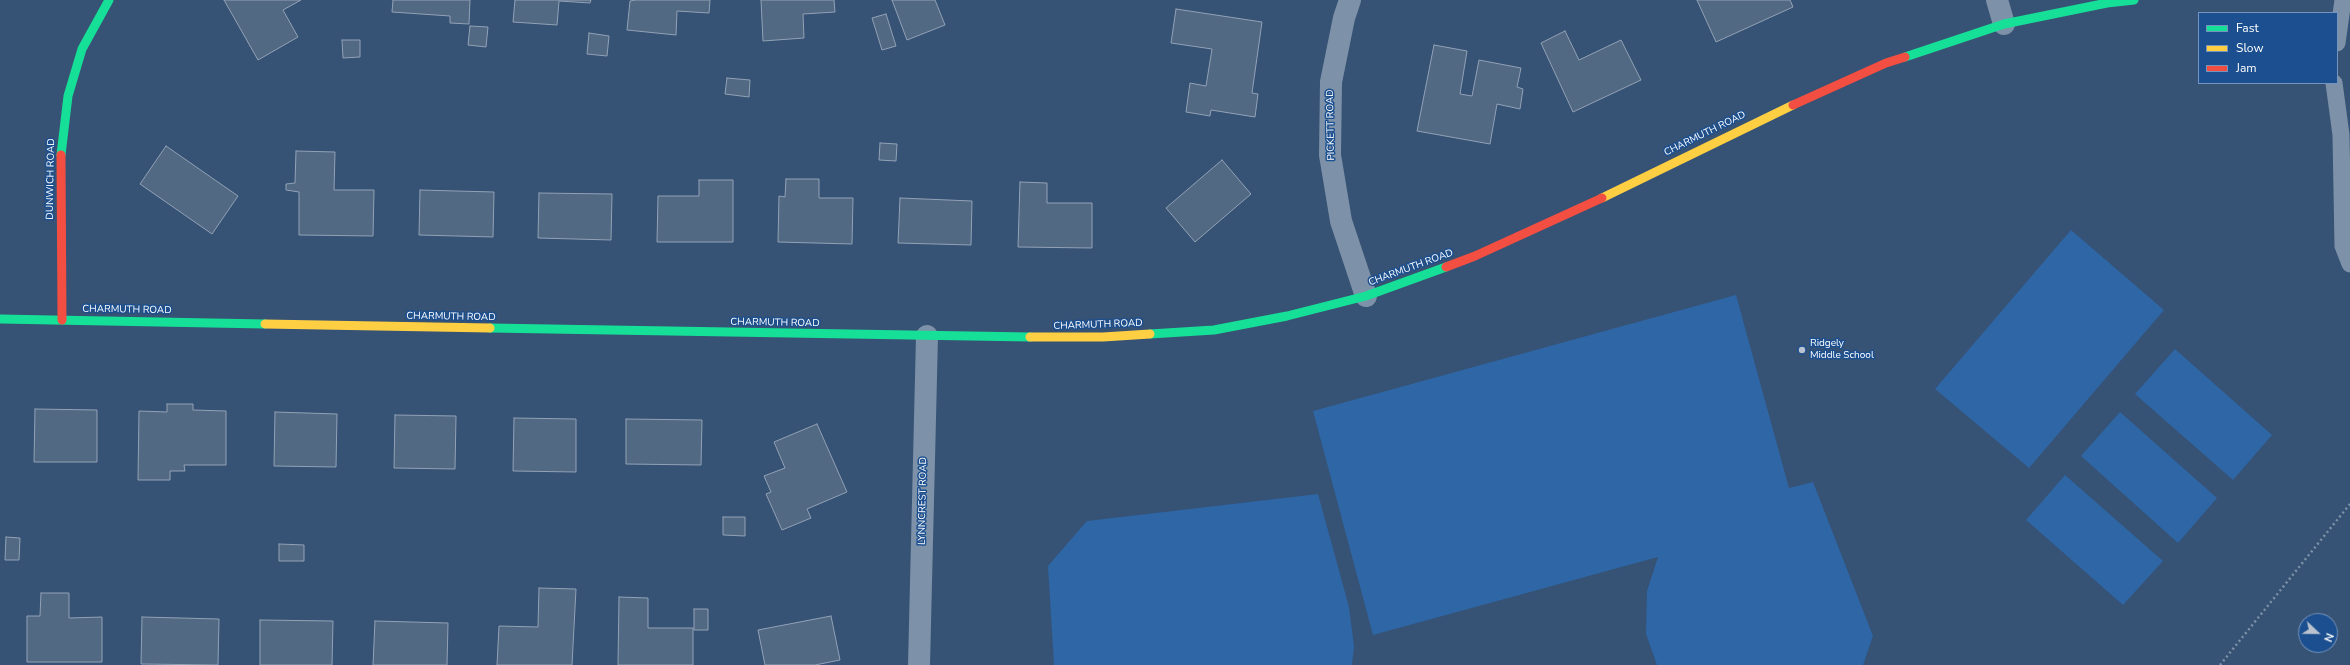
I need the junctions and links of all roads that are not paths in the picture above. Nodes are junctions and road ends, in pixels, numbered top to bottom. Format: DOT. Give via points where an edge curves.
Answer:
graph roads {
  1 [pos="109,0"];
  2 [pos="1350,0"];
  3 [pos="1997,0"];
  4 [pos="2134,0"];
  5 [pos="2343,0"];
  6 [pos="2004,24"];
  7 [pos="2338,36"];
  8 [pos="2334,84"];
  9 [pos="2345,139"];
  10 [pos="2350,264"];
  11 [pos="1366,296"];
  12 [pos="0,319"];
  13 [pos="62,320"];
  14 [pos="927,336"];
  15 [pos="919,665"];
  1 -- 13 [label="street, DUNWICH ROAD" via="82,49 68,96 63,127"];
  2 -- 11 [label="street, PICKETT ROAD" via="1331,82 1330,155 1341,221"];
  3 -- 6 [label="street"];
  4 -- 6 [label="street, CHARMUTH ROAD"];
  5 -- 7 [label="lane"];
  6 -- 11 [label="street, CHARMUTH ROAD" via="1886,63 1763,118 1562,217 1475,256"];
  8 -- 9 [label="lane"];
  9 -- 10 [label="lane" via="2343,246"];
  11 -- 14 [label="street, CHARMUTH ROAD" via="1287,316 1214,330 1103,337"];
  12 -- 13 [label="street, CHARMUTH ROAD"];
  13 -- 14 [label="street, CHARMUTH ROAD"];
  14 -- 15 [label="street, LYNNCREST ROAD"];
}
